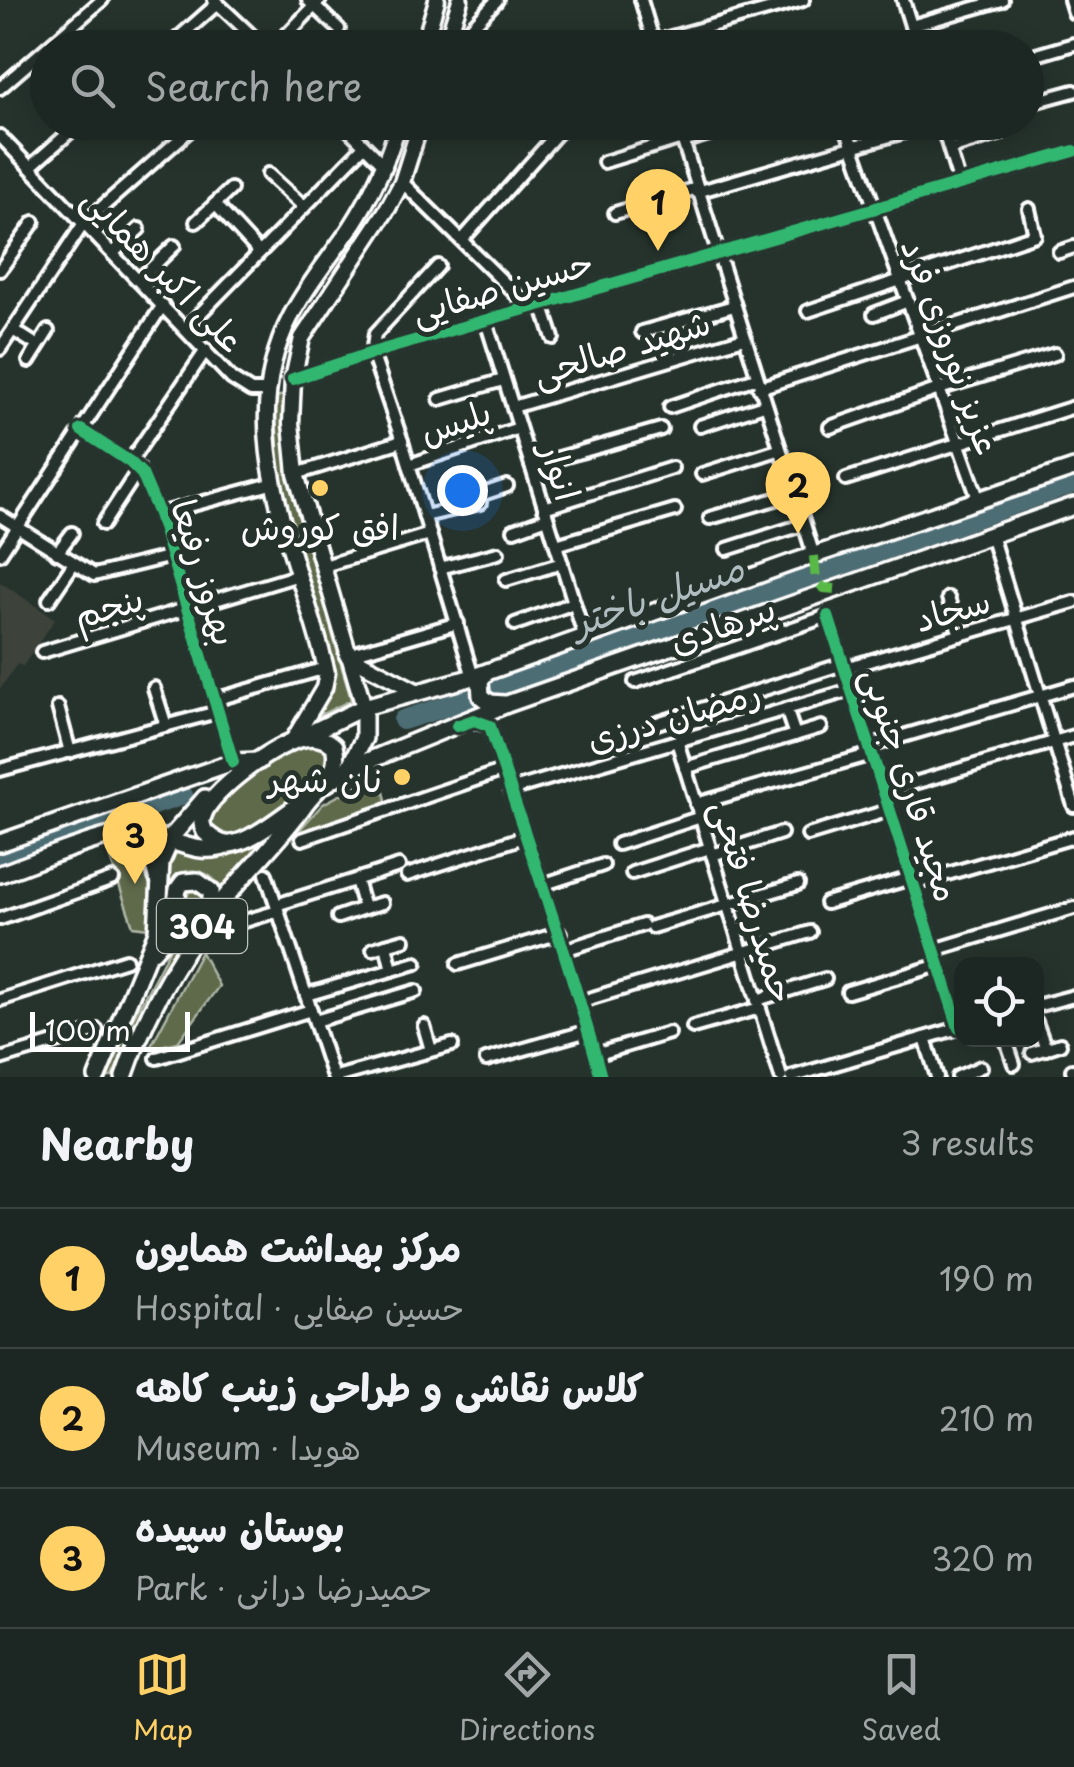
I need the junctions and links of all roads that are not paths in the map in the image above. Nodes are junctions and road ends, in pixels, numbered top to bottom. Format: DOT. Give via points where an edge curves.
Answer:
graph roads {
  1 [pos="102,0"];
  2 [pos="437,0"];
  3 [pos="460,0"];
  4 [pos="497,0"];
  5 [pos="641,0"];
  6 [pos="803,0"];
  7 [pos="903,0"];
  8 [pos="1002,0"];
  9 [pos="1070,0"];
  10 [pos="216,2"];
  11 [pos="314,2"];
  12 [pos="1074,14"];
  13 [pos="911,26"];
  14 [pos="339,29"];
  15 [pos="67,30"];
  16 [pos="186,30"];
  17 [pos="246,30"];
  18 [pos="290,30"];
  19 [pos="428,30"];
  20 [pos="452,30"];
  21 [pos="466,30"];
  22 [pos="650,30"];
  23 [pos="701,30"];
  24 [pos="912,30"];
  25 [pos="1074,44"];
  26 [pos="1044,53"];
  27 [pos="30,62"];
  28 [pos="0,88"];
  29 [pos="1074,91"];
  30 [pos="1044,99"];
  31 [pos="0,136"];
  32 [pos="61,140"];
  33 [pos="179,140"];
  34 [pos="358,140"];
  35 [pos="394,140"];
  36 [pos="415,140"];
  37 [pos="551,140"];
  38 [pos="682,140"];
  39 [pos="851,140"];
  40 [pos="874,140"];
  41 [pos="947,140"];
  42 [pos="979,140"];
  43 [pos="364,146"];
  44 [pos="853,146"];
  45 [pos="950,149"];
  46 [pos="1074,151"];
  47 [pos="604,162"];
  48 [pos="386,166"];
  49 [pos="30,167"];
  50 [pos="268,174"];
  51 [pos="402,182"];
  52 [pos="960,184"];
  53 [pos="231,189"];
  54 [pos="697,190"];
  55 [pos="216,204"];
  56 [pos="304,207"];
  57 [pos="875,208"];
  58 [pos="1028,209"];
  59 [pos="615,213"];
  60 [pos="34,222"];
  61 [pos="196,222"];
  62 [pos="84,223"];
  63 [pos="139,229"];
  64 [pos="462,240"];
  65 [pos="174,246"];
  66 [pos="259,252"];
  67 [pos="113,253"];
  68 [pos="718,253"];
  69 [pos="438,266"];
  70 [pos="0,270"];
  71 [pos="900,278"];
  72 [pos="139,280"];
  73 [pos="1074,287"];
  74 [pos="908,301"];
  75 [pos="163,305"];
  76 [pos="536,306"];
  77 [pos="734,306"];
  78 [pos="808,311"];
  79 [pos="874,314"];
  80 [pos="486,320"];
  81 [pos="185,328"];
  82 [pos="13,330"];
  83 [pos="48,331"];
  84 [pos="642,332"];
  85 [pos="921,337"];
  86 [pos="553,338"];
  87 [pos="744,338"];
  88 [pos="38,346"];
  89 [pos="0,349"];
  90 [pos="206,350"];
  91 [pos="372,353"];
  92 [pos="1055,354"];
  93 [pos="29,361"];
  94 [pos="293,379"];
  95 [pos="503,380"];
  96 [pos="757,383"];
  97 [pos="939,389"];
  98 [pos="268,391"];
  99 [pos="440,398"];
  100 [pos="764,405"];
  101 [pos="513,406"];
  102 [pos="670,407"];
  103 [pos="1074,408"];
  104 [pos="700,426"];
  105 [pos="830,427"];
  106 [pos="519,428"];
  107 [pos="661,429"];
  108 [pos="81,430"];
  109 [pos="402,441"];
  110 [pos="958,442"];
  111 [pos="778,450"];
  112 [pos="409,464"];
  113 [pos="134,466"];
  114 [pos="531,466"];
  115 [pos="672,468"];
  116 [pos="1074,468"];
  117 [pos="296,474"];
  118 [pos="702,474"];
  119 [pos="846,479"];
  120 [pos="271,484"];
  121 [pos="508,486"];
  122 [pos="794,494"];
  123 [pos="979,501"];
  124 [pos="1074,506"];
  125 [pos="675,510"];
  126 [pos="546,513"];
  127 [pos="159,514"];
  128 [pos="0,516"];
  129 [pos="424,516"];
  130 [pos="710,518"];
  131 [pos="104,524"];
  132 [pos="802,525"];
  133 [pos="17,528"];
  134 [pos="514,530"];
  135 [pos="72,532"];
  136 [pos="430,534"];
  137 [pos="991,535"];
  138 [pos="556,545"];
  139 [pos="728,549"];
  140 [pos="498,552"];
  141 [pos="58,553"];
  142 [pos="0,554"];
  143 [pos="172,556"];
  144 [pos="814,556"];
  145 [pos="74,563"];
  146 [pos="562,563"];
  147 [pos="324,566"];
  148 [pos="440,568"];
  149 [pos="299,575"];
  150 [pos="506,580"];
  151 [pos="948,598"];
  152 [pos="50,600"];
  153 [pos="574,602"];
  154 [pos="796,602"];
  155 [pos="1074,602"];
  156 [pos="189,610"];
  157 [pos="828,616"];
  158 [pos="1016,618"];
  159 [pos="458,623"];
  160 [pos="515,624"];
  161 [pos="960,635"];
  162 [pos="585,638"];
  163 [pos="42,652"];
  164 [pos="348,655"];
  165 [pos="844,666"];
  166 [pos="326,668"];
  167 [pos="490,671"];
  168 [pos="473,677"];
  169 [pos="635,682"];
  170 [pos="1074,686"];
  171 [pos="154,688"];
  172 [pos="852,690"];
  173 [pos="416,691"];
  174 [pos="1040,696"];
  175 [pos="214,700"];
  176 [pos="507,704"];
  177 [pos="364,707"];
  178 [pos="58,708"];
  179 [pos="786,709"];
  180 [pos="217,712"];
  181 [pos="651,725"];
  182 [pos="166,726"];
  183 [pos="457,726"];
  184 [pos="821,727"];
  185 [pos="795,735"];
  186 [pos="1074,736"];
  187 [pos="296,740"];
  188 [pos="677,741"];
  189 [pos="1054,742"];
  190 [pos="871,750"];
  191 [pos="70,752"];
  192 [pos="260,761"];
  193 [pos="233,762"];
  194 [pos="685,768"];
  195 [pos="348,769"];
  196 [pos="0,770"];
  197 [pos="504,770"];
  198 [pos="327,783"];
  199 [pos="510,790"];
  200 [pos="220,792"];
  201 [pos="884,792"];
  202 [pos="311,796"];
  203 [pos="696,804"];
  204 [pos="1074,806"];
  205 [pos="890,810"];
  206 [pos="700,817"];
  207 [pos="781,833"];
  208 [pos="119,834"];
  209 [pos="808,835"];
  210 [pos="524,837"];
  211 [pos="1074,837"];
  212 [pos="302,839"];
  213 [pos="169,842"];
  214 [pos="0,843"];
  215 [pos="230,844"];
  216 [pos="618,844"];
  217 [pos="711,851"];
  218 [pos="602,865"];
  219 [pos="632,873"];
  220 [pos="0,874"];
  221 [pos="266,874"];
  222 [pos="113,878"];
  223 [pos="356,880"];
  224 [pos="912,881"];
  225 [pos="542,884"];
  226 [pos="798,884"];
  227 [pos="158,885"];
  228 [pos="382,903"];
  229 [pos="728,904"];
  230 [pos="826,904"];
  231 [pos="278,908"];
  232 [pos="364,908"];
  233 [pos="1074,908"];
  234 [pos="338,917"];
  235 [pos="0,920"];
  236 [pos="216,930"];
  237 [pos="810,932"];
  238 [pos="560,934"];
  239 [pos="194,938"];
  240 [pos="404,940"];
  241 [pos="386,945"];
  242 [pos="373,949"];
  243 [pos="564,950"];
  244 [pos="934,950"];
  245 [pos="150,954"];
  246 [pos="743,954"];
  247 [pos="126,960"];
  248 [pos="416,963"];
  249 [pos="458,964"];
  250 [pos="939,965"];
  251 [pos="392,970"];
  252 [pos="825,980"];
  253 [pos="416,991"];
  254 [pos="848,992"];
  255 [pos="306,995"];
  256 [pos="1074,996"];
  257 [pos="0,1000"];
  258 [pos="579,1002"];
  259 [pos="758,1004"];
  260 [pos="1044,1004"];
  261 [pos="954,1009"];
  262 [pos="313,1015"];
  263 [pos="424,1026"];
  264 [pos="693,1027"];
  265 [pos="954,1029"];
  266 [pos="97,1030"];
  267 [pos="588,1030"];
  268 [pos="668,1033"];
  269 [pos="925,1038"];
  270 [pos="452,1044"];
  271 [pos="1044,1044"];
  272 [pos="1060,1044"];
  273 [pos="1008,1047"];
  274 [pos="1046,1049"];
  275 [pos="431,1050"];
  276 [pos="1032,1053"];
  277 [pos="595,1055"];
  278 [pos="158,1058"];
  279 [pos="0,1060"];
  280 [pos="486,1060"];
  281 [pos="1014,1064"];
  282 [pos="981,1068"];
  283 [pos="812,1074"];
  284 [pos="97,1077"];
  285 [pos="124,1077"];
  286 [pos="334,1077"];
  287 [pos="600,1077"];
  288 [pos="781,1077"];
  289 [pos="791,1077"];
  290 [pos="937,1077"];
  291 [pos="958,1077"];
  1 -- 15 [label="street"];
  2 -- 19 [label="main road"];
  3 -- 20 [label="main road"];
  4 -- 21 [label="street"];
  5 -- 22 [label="street"];
  6 -- 23 [label="street"];
  7 -- 13 [label="street"];
  8 -- 13 [label="street"];
  9 -- 12 [label="street"];
  10 -- 16 [label="street"];
  10 -- 17 [label="street"];
  11 -- 14 [label="street"];
  11 -- 18 [label="street"];
  13 -- 24 [label="street"];
  25 -- 26 [label="street"];
  27 -- 28 [label="street"];
  29 -- 30 [label="street"];
  31 -- 49 [label="street, علی اکبر همایی"];
  32 -- 49 [label="street"];
  33 -- 62 [label="street"];
  34 -- 43 [label="street"];
  35 -- 48 [label="main road"];
  36 -- 51 [label="main road"];
  37 -- 64 [label="street"];
  38 -- 47 [label="street"];
  38 -- 54 [label="street"];
  39 -- 44 [label="street, عزیز نوروزی فرد"];
  40 -- 44 [label="street"];
  41 -- 45 [label="street"];
  42 -- 45 [label="street"];
  43 -- 48 [label="street"];
  43 -- 56 [label="street"];
  44 -- 54 [label="street"];
  44 -- 57 [label="street, عزیز نوروزی فرد"];
  45 -- 52 [label="street"];
  46 -- 52 [label="street, حسین صفایی"];
  48 -- 51 [label="main road"];
  48 -- 98 [label="main road" via="290,318"];
  49 -- 62 [label="street, علی اکبر همایی"];
  50 -- 56 [label="street"];
  51 -- 64 [label="street"];
  51 -- 94 [label="main road" via="307,327"];
  52 -- 57 [label="street, حسین صفایی"];
  53 -- 55 [label="street"];
  54 -- 59 [label="street"];
  54 -- 68 [label="street"];
  55 -- 61 [label="street"];
  55 -- 66 [label="street"];
  56 -- 66 [label="street"];
  57 -- 68 [label="street, حسین صفایی"];
  57 -- 71 [label="street, عزیز نوروزی فرد"];
  58 -- 71 [label="street" via="1035,235"];
  60 -- 70 [label="street"];
  62 -- 67 [label="street, علی اکبر همایی"];
  62 -- 82 [label="street"];
  63 -- 67 [label="street"];
  64 -- 76 [label="street"];
  65 -- 72 [label="street"];
  66 -- 81 [label="street"];
  67 -- 72 [label="street, علی اکبر همایی"];
  68 -- 76 [label="street, حسین صفایی"];
  68 -- 77 [label="street"];
  69 -- 91 [label="street" via="375,334"];
  71 -- 74 [label="street, عزیز نوروزی فرد"];
  71 -- 78 [label="street"];
  72 -- 75 [label="street, علی اکبر همایی"];
  73 -- 85 [label="street"];
  74 -- 79 [label="street"];
  74 -- 85 [label="street, عزیز نوروزی فرد"];
  75 -- 81 [label="street, علی اکبر همایی"];
  75 -- 108 [label="street"];
  76 -- 80 [label="street, حسین صفایی"];
  76 -- 86 [label="street"];
  77 -- 84 [label="street"];
  77 -- 87 [label="street"];
  80 -- 91 [label="street, حسین صفایی"];
  80 -- 95 [label="street, انوار"];
  81 -- 90 [label="street, علی اکبر همایی"];
  82 -- 88 [label="street"];
  82 -- 89 [label="street"];
  83 -- 88 [label="street"];
  85 -- 96 [label="street"];
  85 -- 97 [label="street, عزیز نوروزی فرد"];
  87 -- 96 [label="street"];
  87 -- 101 [label="street, شهید صالحی"];
  88 -- 93 [label="street"];
  90 -- 98 [label="street, علی اکبر همایی" via="239,385"];
  90 -- 113 [label="street"];
  91 -- 94 [label="street, حسین صفایی"];
  91 -- 109 [label="street"];
  92 -- 97 [label="street"];
  94 -- 98 [label="main road"];
  94 -- 117 [label="main road"];
  95 -- 99 [label="street"];
  95 -- 101 [label="street, انوار"];
  96 -- 100 [label="street"];
  96 -- 102 [label="street"];
  97 -- 105 [label="street"];
  97 -- 110 [label="street, عزیز نوروزی فرد"];
  98 -- 120 [label="main road"];
  100 -- 104 [label="street"];
  100 -- 111 [label="street"];
  101 -- 106 [label="street, انوار"];
  103 -- 110 [label="street"];
  106 -- 112 [label="street, پلیس"];
  106 -- 114 [label="street, انوار"];
  107 -- 114 [label="street"];
  108 -- 113 [label="street"];
  108 -- 133 [label="street"];
  109 -- 112 [label="street"];
  109 -- 117 [label="street"];
  110 -- 119 [label="street"];
  110 -- 123 [label="street, عزیز نوروزی فرد"];
  111 -- 118 [label="street"];
  111 -- 122 [label="street"];
  112 -- 129 [label="street"];
  113 -- 127 [label="street, بهروز رفیعا"];
  113 -- 131 [label="street"];
  114 -- 126 [label="street, انوار"];
  115 -- 126 [label="street"];
  116 -- 123 [label="main road"];
  117 -- 147 [label="main road"];
  120 -- 127 [label="street"];
  120 -- 149 [label="main road"];
  121 -- 129 [label="street" via="480,494 480,502"];
  122 -- 130 [label="street"];
  122 -- 132 [label="street"];
  123 -- 144 [label="main road"];
  124 -- 137 [label="main road"];
  125 -- 138 [label="street"];
  126 -- 134 [label="street"];
  126 -- 138 [label="street, انوار"];
  127 -- 143 [label="street, بهروز رفیعا"];
  128 -- 133 [label="street"];
  129 -- 136 [label="street"];
  132 -- 139 [label="street"];
  132 -- 144 [label="street"];
  133 -- 141 [label="street"];
  133 -- 142 [label="street"];
  135 -- 141 [label="street"];
  136 -- 147 [label="street"];
  136 -- 148 [label="street"];
  137 -- 154 [label="main road"];
  137 -- 158 [label="street"];
  138 -- 146 [label="street, انوار"];
  140 -- 148 [label="street"];
  141 -- 145 [label="street"];
  143 -- 145 [label="street" via="99,576"];
  143 -- 156 [label="street, بهروز رفیعا"];
  144 -- 162 [label="main road"];
  145 -- 152 [label="street"];
  146 -- 150 [label="street"];
  146 -- 153 [label="street, انوار"];
  147 -- 164 [label="main road"];
  148 -- 159 [label="street"];
  149 -- 156 [label="street, پنجم"];
  149 -- 166 [label="main road"];
  151 -- 161 [label="street"];
  153 -- 160 [label="street"];
  153 -- 162 [label="street, انوار"];
  154 -- 157 [label="street"];
  154 -- 176 [label="main road"];
  155 -- 158 [label="street, سجاد"];
  156 -- 163 [label="street, پنجم"];
  156 -- 175 [label="street, بهروز رفیعا"];
  157 -- 165 [label="street, مجید قاری جنوبی"];
  157 -- 169 [label="street, پیرهادی"];
  158 -- 161 [label="street, سجاد"];
  158 -- 174 [label="street"];
  159 -- 164 [label="street"];
  159 -- 168 [label="street"];
  161 -- 165 [label="street, سجاد"];
  162 -- 167 [label="main road"];
  164 -- 173 [label="main road"];
  164 -- 177 [label="main road"];
  165 -- 172 [label="street, مجید قاری جنوبی"];
  165 -- 181 [label="street, سجاد"];
  166 -- 175 [label="street"];
  166 -- 187 [label="main road" via="324,688"];
  167 -- 168 [label="main road"];
  167 -- 176 [label="main road" via="480,680 482,696"];
  168 -- 173 [label="main road"];
  170 -- 174 [label="street"];
  171 -- 182 [label="street"];
  172 -- 179 [label="street, رمضان درزی"];
  172 -- 190 [label="street, مجید قاری جنوبی"];
  173 -- 177 [label="main road"];
  174 -- 189 [label="street"];
  174 -- 190 [label="street"];
  175 -- 180 [label="street, بهروز رفیعا"];
  176 -- 183 [label="main road"];
  177 -- 187 [label="main road"];
  177 -- 195 [label="main road" via="364,738"];
  178 -- 191 [label="street"];
  179 -- 185 [label="street"];
  179 -- 188 [label="street, رمضان درزی"];
  180 -- 182 [label="street"];
  180 -- 193 [label="street, بهروز رفیعا"];
  182 -- 191 [label="street"];
  183 -- 195 [label="main road"];
  183 -- 197 [label="street" via="474,720 490,726"];
  184 -- 185 [label="street"];
  185 -- 194 [label="street"];
  186 -- 189 [label="street"];
  187 -- 192 [label="main road"];
  187 -- 198 [label="main road" via="334,746"];
  188 -- 194 [label="street, حمیدرضا فتحی"];
  188 -- 199 [label="street, رمضان درزی"];
  189 -- 201 [label="street"];
  189 -- 204 [label="street"];
  190 -- 201 [label="street, مجید قاری جنوبی"];
  190 -- 203 [label="street"];
  191 -- 196 [label="street"];
  192 -- 193 [label="main road"];
  192 -- 200 [label="main road"];
  193 -- 214 [label="main road"];
  194 -- 203 [label="street, حمیدرضا فتحی"];
  195 -- 198 [label="main road"];
  197 -- 199 [label="street"];
  197 -- 212 [label="street"];
  198 -- 202 [label="main road"];
  199 -- 210 [label="street"];
  200 -- 213 [label="main road, 304" via="203,799"];
  200 -- 215 [label="main road" via="202,827"];
  201 -- 205 [label="street, مجید قاری جنوبی"];
  202 -- 215 [label="main road"];
  202 -- 239 [label="main road, 304"];
  203 -- 206 [label="street, حمیدرضا فتحی"];
  205 -- 209 [label="street"];
  205 -- 224 [label="street, مجید قاری جنوبی"];
  206 -- 216 [label="street"];
  206 -- 217 [label="street, حمیدرضا فتحی"];
  207 -- 217 [label="street"];
  208 -- 213 [label="main road"];
  208 -- 220 [label="main road"];
  208 -- 227 [label="main road" via="150,854"];
  210 -- 223 [label="street"];
  210 -- 225 [label="street"];
  211 -- 224 [label="street"];
  213 -- 215 [label="main road" via="216,850"];
  213 -- 227 [label="main road, 304"];
  217 -- 219 [label="street"];
  217 -- 229 [label="street, حمیدرضا فتحی"];
  218 -- 225 [label="street"];
  221 -- 231 [label="street"];
  222 -- 235 [label="street"];
  223 -- 231 [label="street"];
  223 -- 232 [label="street"];
  224 -- 230 [label="street"];
  224 -- 244 [label="street, مجید قاری جنوبی"];
  225 -- 238 [label="street"];
  226 -- 229 [label="street"];
  227 -- 245 [label="main road, 304"];
  228 -- 232 [label="street"];
  229 -- 243 [label="street"];
  229 -- 246 [label="street, حمیدرضا فتحی"];
  231 -- 236 [label="street"];
  231 -- 255 [label="street"];
  232 -- 234 [label="street"];
  233 -- 244 [label="street"];
  237 -- 246 [label="street"];
  238 -- 243 [label="street"];
  238 -- 249 [label="street"];
  239 -- 245 [label="main road" via="212,906 212,892 190,880 178,889 172,929"];
  239 -- 285 [label="main road, 304"];
  240 -- 241 [label="street"];
  241 -- 242 [label="street"];
  241 -- 251 [label="street"];
  243 -- 258 [label="street"];
  244 -- 250 [label="street, مجید قاری جنوبی"];
  245 -- 284 [label="main road, 304"];
  246 -- 258 [label="street"];
  246 -- 259 [label="street, حمیدرضا فتحی"];
  247 -- 257 [label="street"];
  248 -- 251 [label="street"];
  250 -- 254 [label="street"];
  250 -- 261 [label="street, مجید قاری جنوبی"];
  251 -- 255 [label="street"];
  252 -- 259 [label="street"];
  253 -- 262 [label="street"];
  255 -- 262 [label="street"];
  256 -- 260 [label="street"];
  258 -- 267 [label="street"];
  259 -- 264 [label="street"];
  259 -- 288 [label="street, حمیدرضا فتحی"];
  262 -- 278 [label="street"];
  262 -- 286 [label="street"];
  263 -- 275 [label="street"];
  265 -- 269 [label="street"];
  266 -- 279 [label="street"];
  267 -- 277 [label="street"];
  267 -- 280 [label="street"];
  268 -- 277 [label="street"];
  269 -- 283 [label="street"];
  269 -- 290 [label="street"];
  270 -- 275 [label="street"];
  271 -- 274 [label="street"];
  272 -- 274 [label="street"];
  273 -- 281 [label="street"];
  274 -- 276 [label="street"];
  275 -- 286 [label="street"];
  277 -- 287 [label="street"];
  282 -- 291 [label="street"];
  283 -- 289 [label="street"];
}
